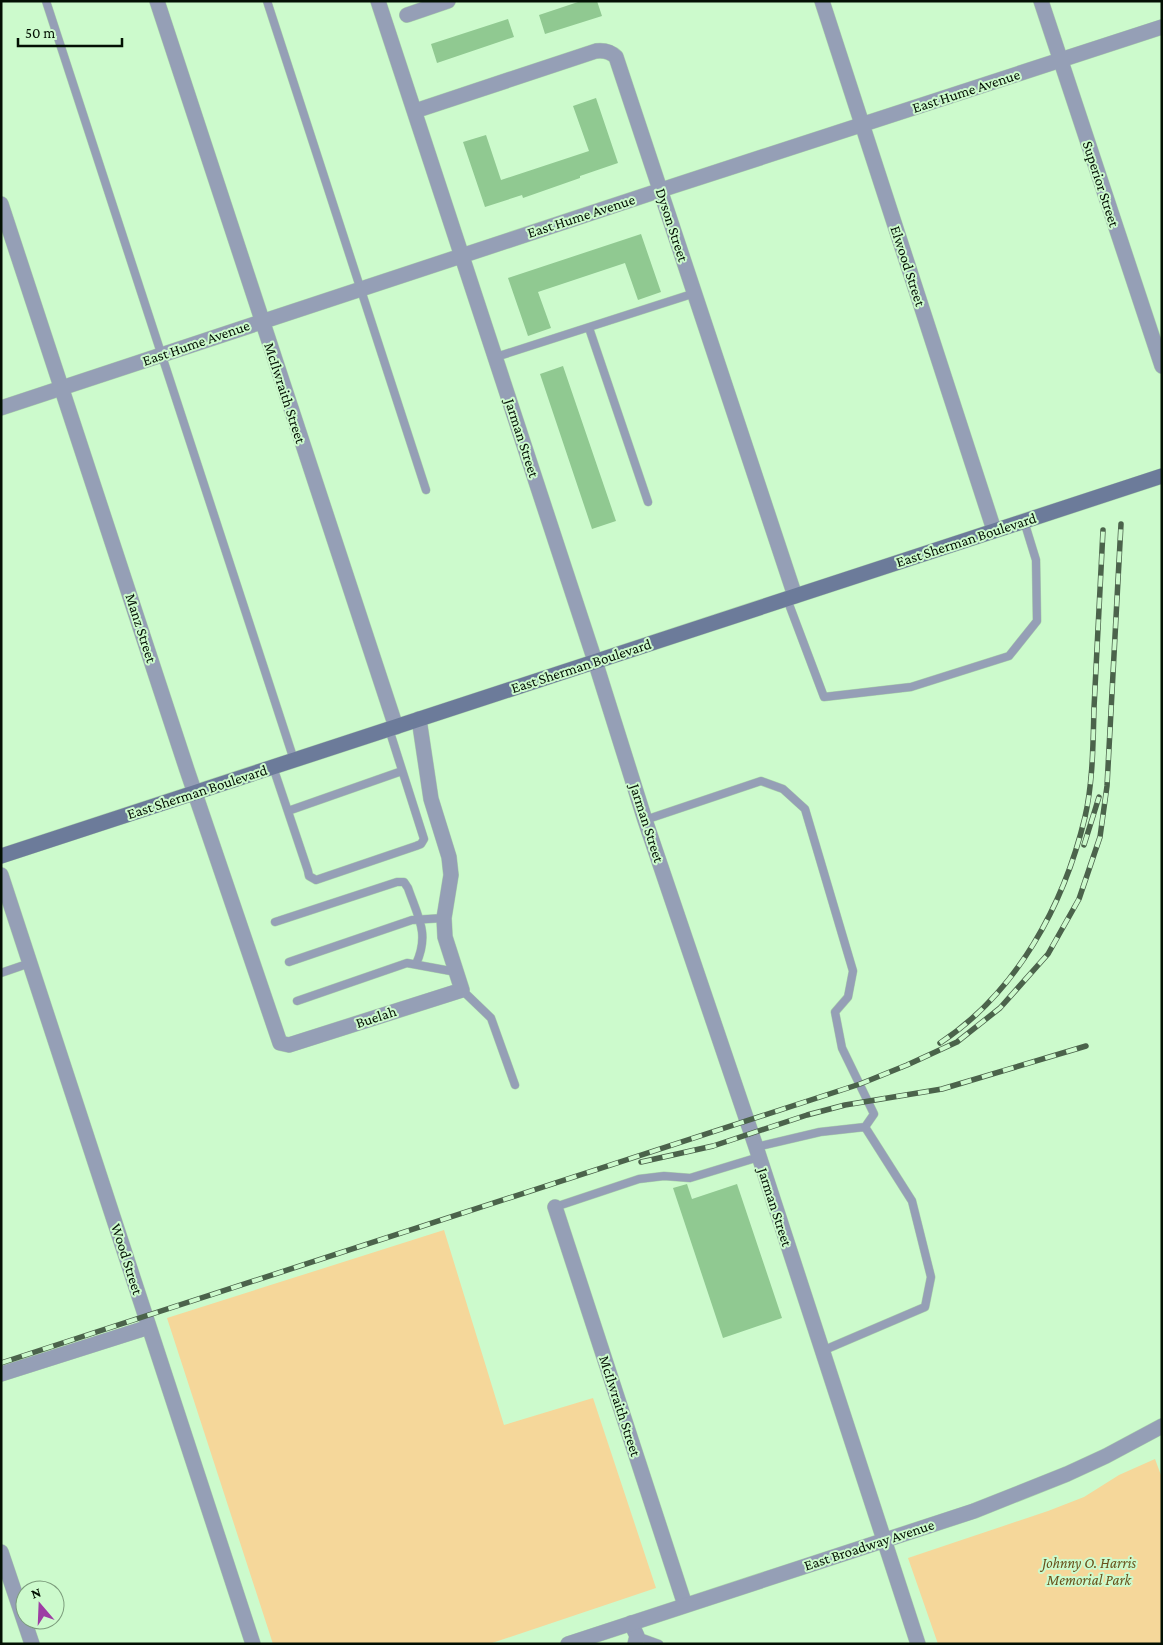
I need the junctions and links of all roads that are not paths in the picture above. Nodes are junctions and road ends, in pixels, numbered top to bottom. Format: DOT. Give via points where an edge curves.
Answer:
graph roads {
  1 [pos="46,1"];
  2 [pos="157,1"];
  3 [pos="267,1"];
  4 [pos="378,1"];
  5 [pos="448,1"];
  6 [pos="822,1"];
  7 [pos="1041,1"];
  8 [pos="407,15"];
  9 [pos="1162,27"];
  10 [pos="1060,60"];
  11 [pos="415,111"];
  12 [pos="861,125"];
  13 [pos="661,190"];
  14 [pos="1,204"];
  15 [pos="462,255"];
  16 [pos="360,289"];
  17 [pos="695,294"];
  18 [pos="261,322"];
  19 [pos="589,328"];
  20 [pos="161,355"];
  21 [pos="496,358"];
  22 [pos="1162,366"];
  23 [pos="62,388"];
  24 [pos="1,408"];
  25 [pos="1162,476"];
  26 [pos="426,490"];
  27 [pos="648,502"];
  28 [pos="1024,521"];
  29 [pos="994,530"];
  30 [pos="791,597"];
  31 [pos="595,661"];
  32 [pos="419,719"];
  33 [pos="392,728"];
  34 [pos="294,760"];
  35 [pos="273,767"];
  36 [pos="402,771"];
  37 [pos="195,793"];
  38 [pos="288,810"];
  39 [pos="645,820"];
  40 [pos="1,856"];
  41 [pos="1,875"];
  42 [pos="444,918"];
  43 [pos="419,920"];
  44 [pos="275,922"];
  45 [pos="289,962"];
  46 [pos="30,963"];
  47 [pos="416,964"];
  48 [pos="456,972"];
  49 [pos="1,973"];
  50 [pos="462,990"];
  51 [pos="297,1001"];
  52 [pos="289,1044"];
  53 [pos="515,1085"];
  54 [pos="865,1127"];
  55 [pos="757,1152"];
  56 [pos="555,1206"];
  57 [pos="149,1327"];
  58 [pos="822,1351"];
  59 [pos="1,1374"];
  60 [pos="1162,1426"];
  61 [pos="884,1540"];
  62 [pos="1,1552"];
  63 [pos="685,1605"];
  64 [pos="634,1634"];
  65 [pos="32,1644"];
  66 [pos="253,1644"];
  67 [pos="568,1644"];
  68 [pos="660,1644"];
  69 [pos="918,1644"];
  1 -- 20 [label="lane"];
  2 -- 18 [label="street, McIlwraith Street"];
  3 -- 16 [label="lane"];
  4 -- 11 [label="street, Jarman Street"];
  5 -- 8 [label="street"];
  6 -- 12 [label="street, Elwood Street"];
  7 -- 10 [label="street, Superior Street"];
  9 -- 10 [label="street, East Hume Avenue"];
  10 -- 12 [label="street, East Hume Avenue"];
  10 -- 22 [label="street, Superior Street"];
  11 -- 13 [label="street, Dyson Street" via="604,50 612,53 618,62"];
  11 -- 15 [label="street, Jarman Street"];
  12 -- 13 [label="street, East Hume Avenue"];
  12 -- 29 [label="street, Elwood Street"];
  13 -- 15 [label="street, East Hume Avenue"];
  13 -- 17 [label="street, Dyson Street"];
  14 -- 23 [label="street, Manz Street"];
  15 -- 16 [label="street, East Hume Avenue"];
  15 -- 21 [label="street, Jarman Street"];
  16 -- 18 [label="street, East Hume Avenue"];
  16 -- 26 [label="lane"];
  17 -- 19 [label="lane"];
  17 -- 30 [label="street, Dyson Street"];
  18 -- 20 [label="street, East Hume Avenue"];
  18 -- 33 [label="street, McIlwraith Street"];
  19 -- 21 [label="lane"];
  19 -- 27 [label="lane"];
  20 -- 23 [label="street, East Hume Avenue"];
  20 -- 34 [label="lane"];
  21 -- 31 [label="street, Jarman Street"];
  23 -- 24 [label="street, East Hume Avenue"];
  23 -- 37 [label="street, Manz Street"];
  25 -- 28 [label="main road, East Sherman Boulevard"];
  28 -- 29 [label="main road, East Sherman Boulevard"];
  28 -- 30 [label="lane" via="1036,560 1037,621 1009,656 963,672 911,687 824,697"];
  29 -- 30 [label="main road, East Sherman Boulevard"];
  30 -- 31 [label="main road, East Sherman Boulevard"];
  31 -- 32 [label="main road, East Sherman Boulevard"];
  31 -- 39 [label="street, Jarman Street"];
  32 -- 33 [label="main road, East Sherman Boulevard"];
  32 -- 42 [label="street" via="431,799 449,857 451,875"];
  33 -- 34 [label="main road, East Sherman Boulevard"];
  33 -- 36 [label="lane"];
  34 -- 35 [label="main road, East Sherman Boulevard"];
  35 -- 37 [label="main road, East Sherman Boulevard"];
  35 -- 38 [label="lane"];
  36 -- 38 [label="lane"];
  36 -- 38 [label="lane" via="424,839 416,846 316,880 309,876"];
  37 -- 40 [label="main road, East Sherman Boulevard"];
  37 -- 52 [label="street, Manz Street" via="280,1042"];
  39 -- 54 [label="lane" via="761,781 783,789 805,809 852,970 848,997 835,1012 842,1048 874,1114"];
  39 -- 55 [label="street, Jarman Street"];
  41 -- 46 [label="street, Wood Street"];
  42 -- 43 [label="lane"];
  42 -- 48 [label="street" via="445,938"];
  43 -- 44 [label="lane" via="408,888 404,882 397,882"];
  43 -- 45 [label="lane"];
  43 -- 47 [label="lane" via="423,937 422,951"];
  46 -- 49 [label="lane"];
  46 -- 57 [label="street, Wood Street"];
  47 -- 48 [label="lane"];
  47 -- 51 [label="lane" via="407,963"];
  48 -- 50 [label="street"];
  50 -- 52 [label="street, Buelah"];
  50 -- 53 [label="lane" via="491,1018"];
  54 -- 55 [label="lane" via="820,1132"];
  54 -- 58 [label="lane" via="912,1201 931,1277 924,1307"];
  55 -- 56 [label="lane" via="690,1178 664,1176 639,1179"];
  55 -- 58 [label="street, Jarman Street"];
  56 -- 63 [label="street, McIlwraith Street"];
  57 -- 59 [label="street"];
  57 -- 66 [label="street, Wood Street"];
  58 -- 61 [label="street, Jarman Street"];
  60 -- 61 [label="street, East Broadway Avenue" via="1106,1456 1019,1494"];
  61 -- 63 [label="street, East Broadway Avenue"];
  61 -- 69 [label="street, Jarman Street"];
  62 -- 65 [label="street"];
  63 -- 64 [label="street, East Broadway Avenue"];
  64 -- 67 [label="street, East Broadway Avenue"];
  64 -- 68 [label="lane"];
}
